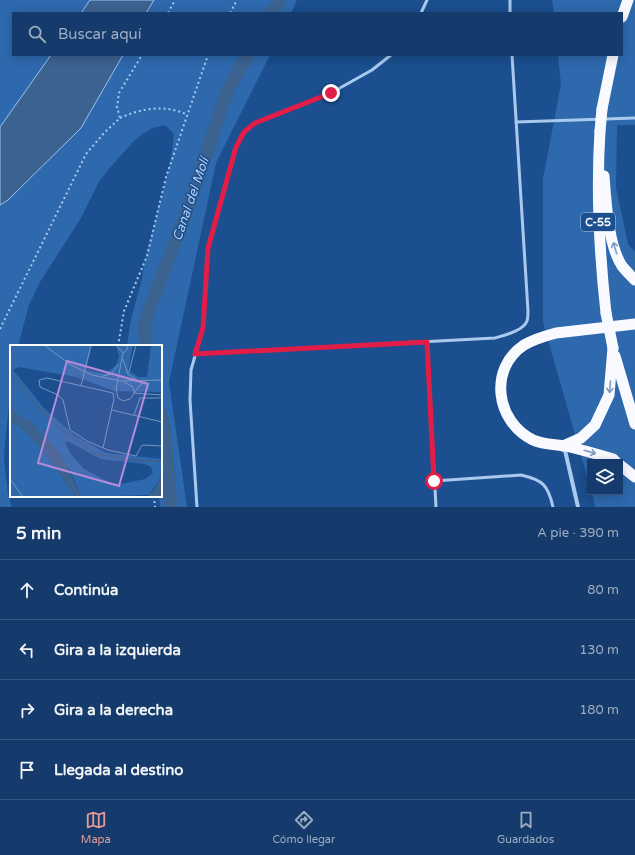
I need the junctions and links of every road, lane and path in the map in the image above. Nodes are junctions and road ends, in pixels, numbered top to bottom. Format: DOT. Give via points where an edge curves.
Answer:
graph roads {
  1 [pos="175,0"];
  2 [pos="237,0"];
  3 [pos="427,0"];
  4 [pos="510,0"];
  5 [pos="628,0"];
  6 [pos="169,12"];
  7 [pos="231,12"];
  8 [pos="421,12"];
  9 [pos="510,12"];
  10 [pos="623,14"];
  11 [pos="141,56"];
  12 [pos="208,56"];
  13 [pos="390,56"];
  14 [pos="512,56"];
  15 [pos="613,56"];
  16 [pos="188,114"];
  17 [pos="120,118"];
  18 [pos="635,118"];
  19 [pos="516,122"];
  20 [pos="600,131"];
  21 [pos="635,280"];
  22 [pos="635,324"];
  23 [pos="0,329"];
  24 [pos="427,342"];
  25 [pos="118,345"];
  26 [pos="613,348"];
  27 [pos="195,354"];
  28 [pos="635,424"];
  29 [pos="564,446"];
  30 [pos="610,459"];
  31 [pos="623,467"];
  32 [pos="635,477"];
  33 [pos="434,481"];
  34 [pos="154,497"];
  35 [pos="155,507"];
  36 [pos="197,507"];
  37 [pos="436,507"];
  38 [pos="553,507"];
  39 [pos="578,507"];
  1 -- 6 [label="path"];
  2 -- 7 [label="path"];
  3 -- 8 [label="lane"];
  4 -- 9 [label="lane"];
  5 -- 10 [label="highway"];
  11 -- 17 [label="path" via="119,93 117,107"];
  12 -- 16 [label="path"];
  13 -- 27 [label="lane" via="372,70 331,93 255,123 244,132 236,147 208,248 203,328"];
  14 -- 19 [label="lane"];
  15 -- 20 [label="highway, C-55, bridge"];
  16 -- 17 [label="path" via="159,108"];
  16 -- 25 [label="path" via="166,177 147,256 124,311"];
  17 -- 23 [label="path" via="86,154"];
  18 -- 19 [label="lane"];
  19 -- 24 [label="lane" via="527,321 514,332 495,338"];
  21 -- 20 [label="highway, one-way" via="622,266 615,250 607,203"];
  20 -- 26 [label="highway, C-55, bridge" via="600,258"];
  22 -- 29 [label="highway" via="544,336 525,345 509,361 500,391 504,408 512,424 533,440 546,445"];
  24 -- 27 [label="lane"];
  24 -- 33 [label="lane"];
  26 -- 28 [label="highway, C-55"];
  26 -- 29 [label="highway, one-way" via="609,395 596,425 581,438"];
  27 -- 36 [label="lane" via="191,370 190,400"];
  29 -- 30 [label="highway, one-way"];
  29 -- 39 [label="street"];
  31 -- 32 [label="highway"];
  33 -- 37 [label="lane"];
  33 -- 38 [label="lane" via="521,475 535,478 545,484"];
  34 -- 35 [label="path"];
}
